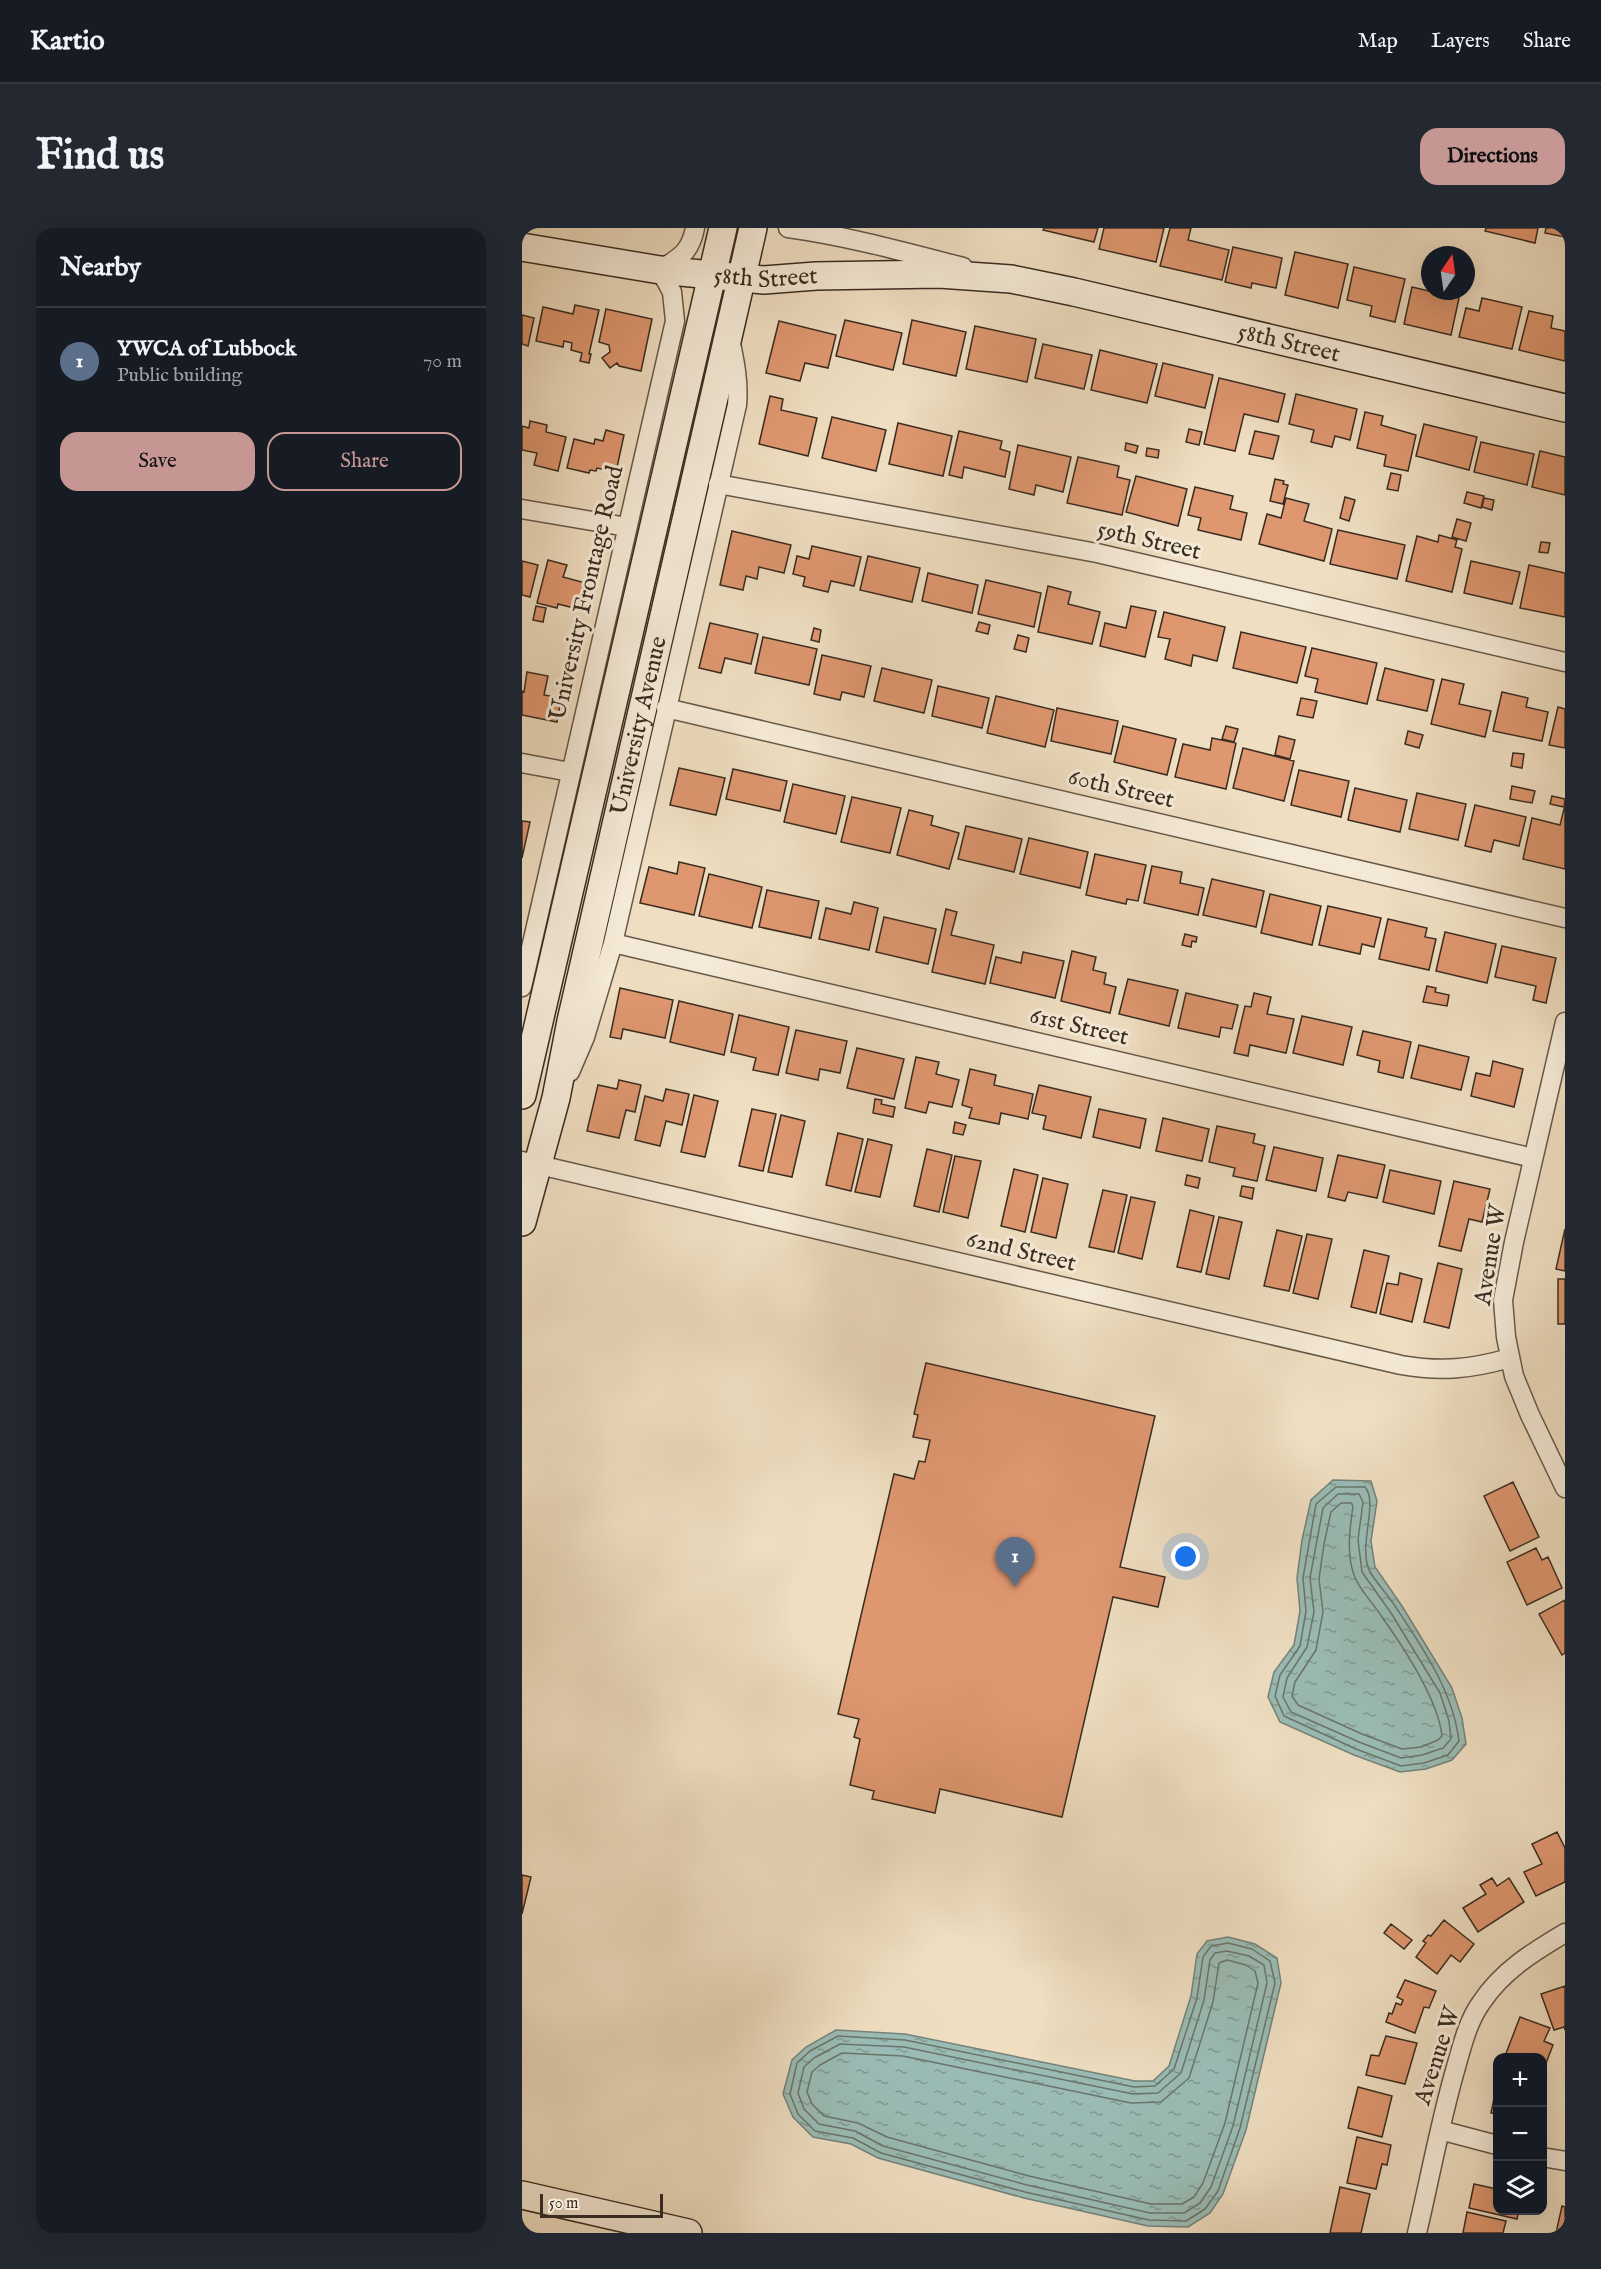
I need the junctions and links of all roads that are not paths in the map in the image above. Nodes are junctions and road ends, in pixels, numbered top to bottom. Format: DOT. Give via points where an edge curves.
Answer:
graph roads {
  1 [pos="695,228"];
  2 [pos="723,228"];
  3 [pos="753,228"];
  4 [pos="788,228"];
  5 [pos="809,229"];
  6 [pos="522,247"];
  7 [pos="660,270"];
  8 [pos="712,275"];
  9 [pos="742,278"];
  10 [pos="1011,279"];
  11 [pos="729,335"];
  12 [pos="1565,408"];
  13 [pos="718,484"];
  14 [pos="522,509"];
  15 [pos="627,527"];
  16 [pos="1565,662"];
  17 [pos="666,708"];
  18 [pos="522,763"];
  19 [pos="570,772"];
  20 [pos="1565,918"];
  21 [pos="613,943"];
  22 [pos="522,987"];
  23 [pos="1565,1022"];
  24 [pos="522,1095"];
  25 [pos="556,1098"];
  26 [pos="1533,1158"];
  27 [pos="530,1162"];
  28 [pos="522,1222"];
  29 [pos="1510,1358"];
  30 [pos="1565,1488"];
  31 [pos="1565,1933"];
  32 [pos="1440,2130"];
  33 [pos="1493,2144"];
  34 [pos="1547,2158"];
  35 [pos="1565,2161"];
  36 [pos="522,2195"];
  37 [pos="688,2233"];
  38 [pos="1417,2233"];
  1 -- 7 [label="street" via="692,243"];
  2 -- 8 [label="main road, University Avenue"];
  3 -- 9 [label="main road, University Avenue"];
  4 -- 5 [label="street, 58th Street"];
  5 -- 10 [label="street, 58th Street"];
  6 -- 7 [label="main road, 58th Street"];
  7 -- 8 [label="main road, 58th Street"];
  7 -- 15 [label="street, University Frontage Road" via="672,292 675,321"];
  8 -- 9 [label="main road, 58th Street"];
  8 -- 24 [label="main road, University Avenue"];
  9 -- 10 [label="main road, 58th Street" via="939,274"];
  9 -- 11 [label="main road, University Avenue"];
  10 -- 12 [label="main road, 58th Street"];
  11 -- 13 [label="street" via="738,388"];
  11 -- 25 [label="main road, University Avenue"];
  13 -- 16 [label="street, 59th Street" via="1097,553"];
  13 -- 17 [label="street"];
  14 -- 15 [label="street"];
  15 -- 19 [label="street, University Frontage Road"];
  17 -- 20 [label="street, 60th Street"];
  17 -- 21 [label="street"];
  18 -- 19 [label="street"];
  19 -- 22 [label="street, University Frontage Road"];
  21 -- 25 [label="street" via="585,1037"];
  21 -- 26 [label="street, 61st Street"];
  23 -- 26 [label="street, Avenue W"];
  25 -- 27 [label="main road, University Avenue"];
  26 -- 29 [label="street, Avenue W" via="1503,1300"];
  27 -- 28 [label="main road, University Avenue"];
  27 -- 29 [label="street, 62nd Street" via="1401,1365 1451,1370"];
  29 -- 30 [label="street, Avenue W" via="1530,1415"];
  31 -- 32 [label="street, Avenue W" via="1524,1957 1480,2004 1465,2035"];
  32 -- 33 [label="street"];
  32 -- 38 [label="street, Avenue W"];
  34 -- 35 [label="street"];
  36 -- 37 [label="main road"];
}
